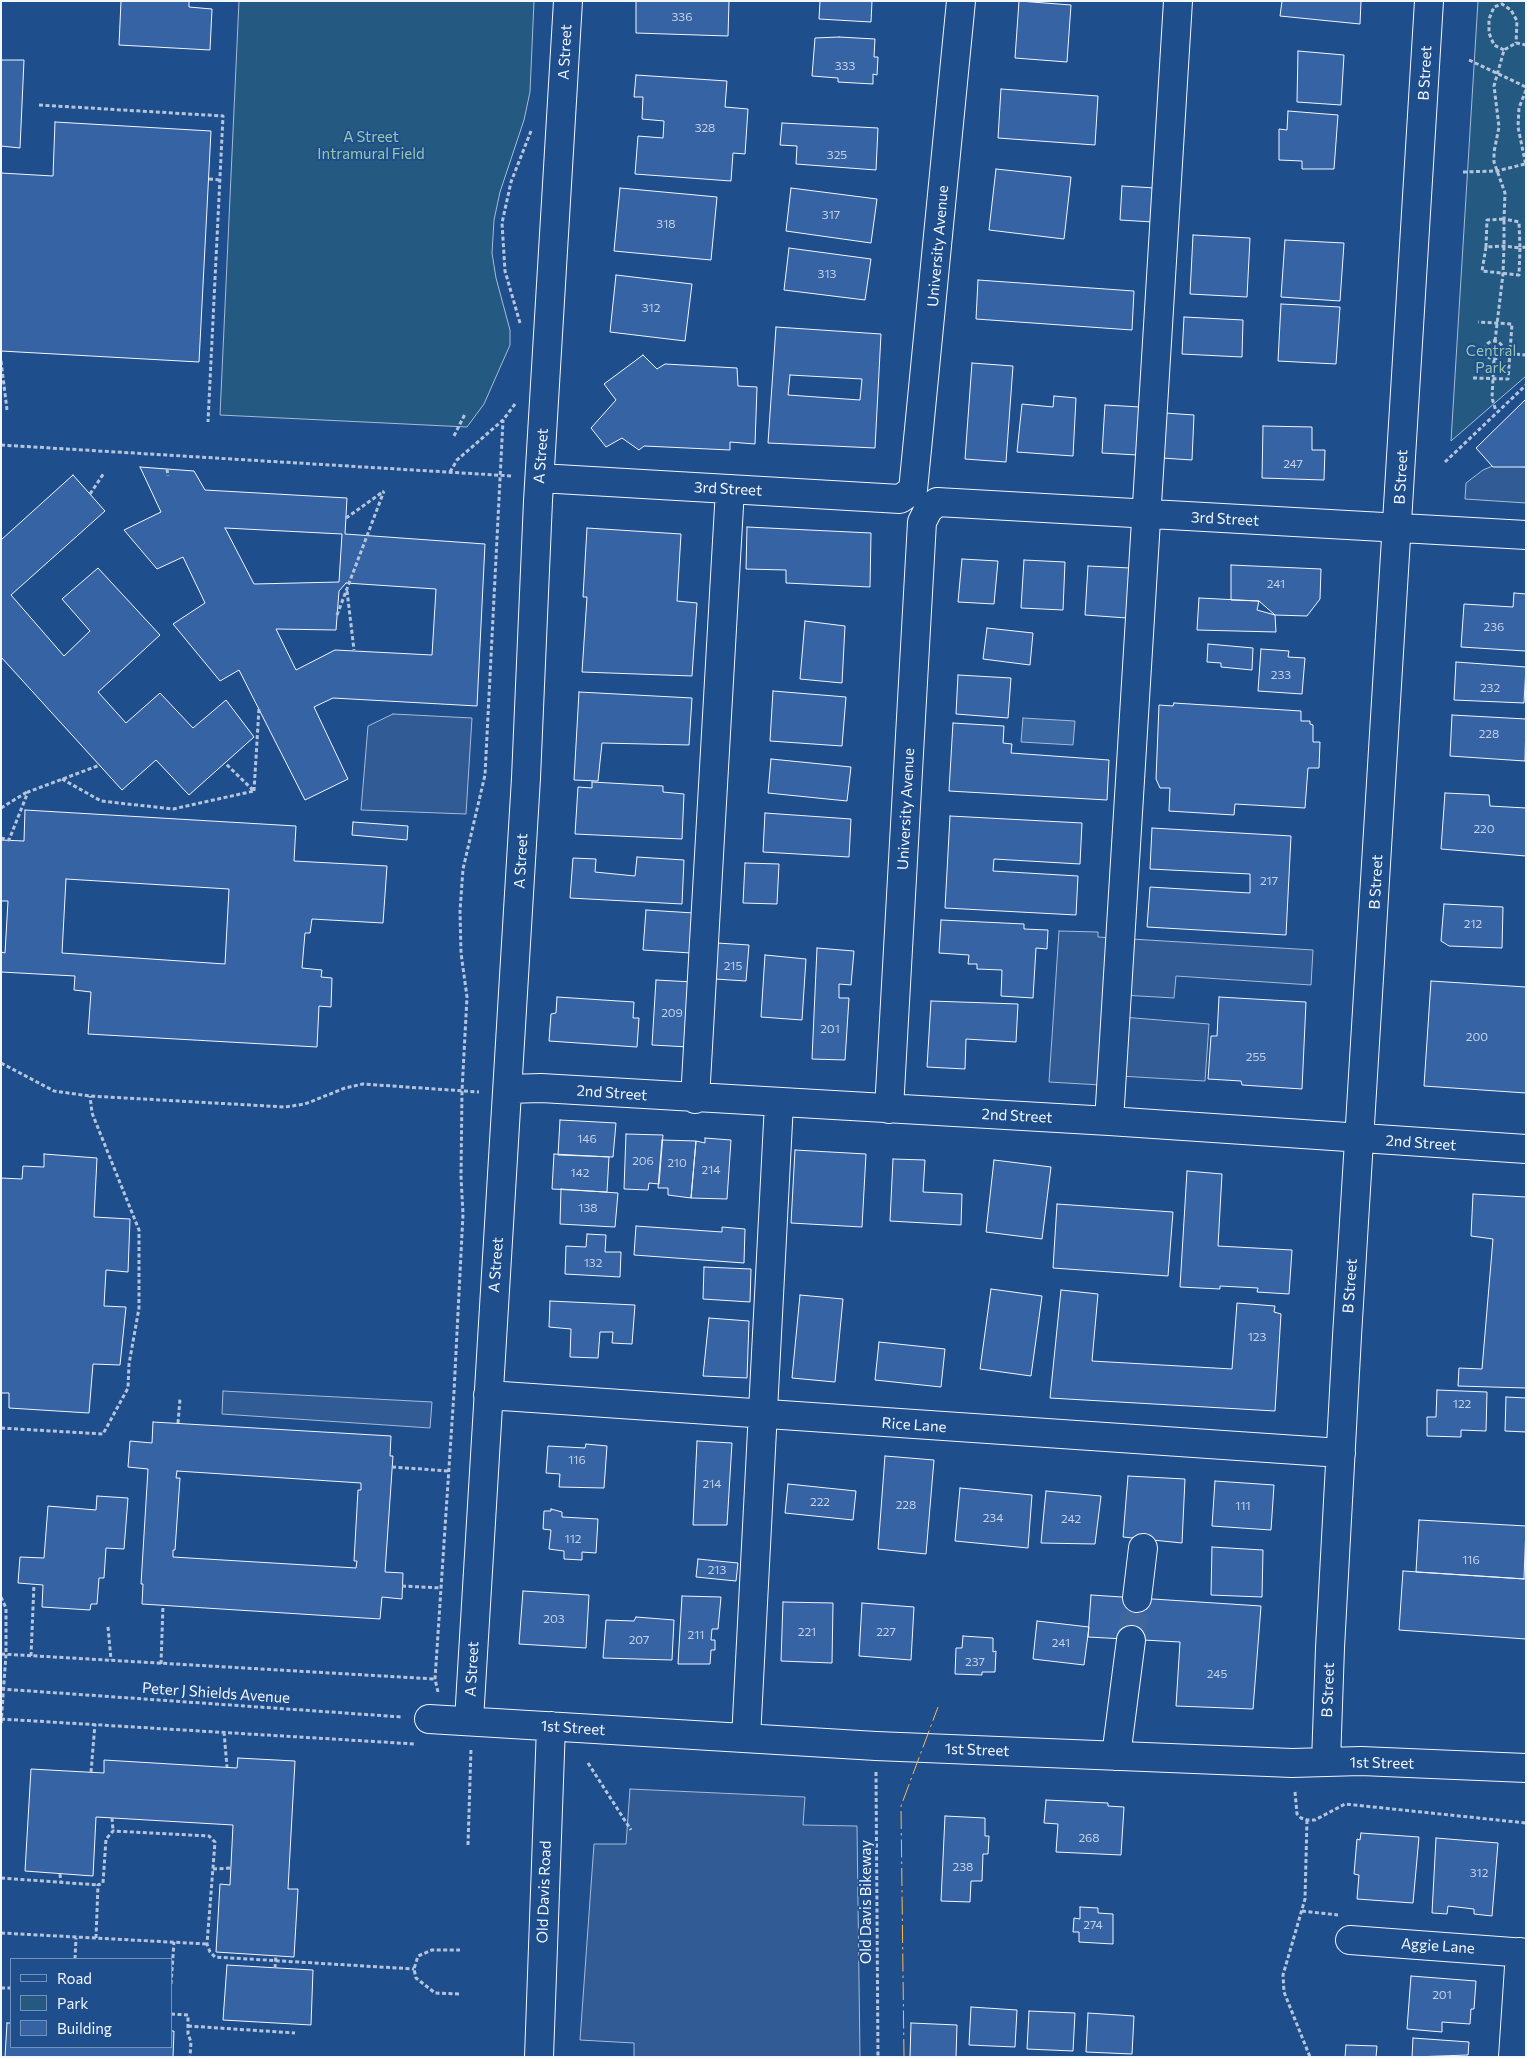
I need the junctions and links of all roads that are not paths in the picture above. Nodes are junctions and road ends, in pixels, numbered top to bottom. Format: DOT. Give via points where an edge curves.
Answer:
graph roads {
  1 [pos="568,1"];
  2 [pos="961,1"];
  3 [pos="1178,1"];
  4 [pos="1430,1"];
  5 [pos="540,478"];
  6 [pos="730,489"];
  7 [pos="921,500"];
  8 [pos="1147,514"];
  9 [pos="1398,528"];
  10 [pos="1526,535"];
  11 [pos="508,1089"];
  12 [pos="695,1098"];
  13 [pos="779,1103"];
  14 [pos="889,1109"];
  15 [pos="1109,1121"];
  16 [pos="1360,1139"];
  17 [pos="1526,1149"];
  18 [pos="488,1395"];
  19 [pos="762,1414"];
  20 [pos="1341,1453"];
  21 [pos="1143,1548"];
  22 [pos="1137,1598"];
  23 [pos="1131,1640"];
  24 [pos="429,1719"];
  25 [pos="469,1720"];
  26 [pos="551,1726"];
  27 [pos="746,1738"];
  28 [pos="1116,1756"];
  29 [pos="1326,1762"];
  30 [pos="1526,1768"];
  31 [pos="1350,1940"];
  32 [pos="1523,1952"];
  33 [pos="539,2057"];
  34 [pos="1513,2057"];
  1 -- 5 [label="street, A Street"];
  2 -- 7 [label="street, University Avenue"];
  3 -- 8 [label="street"];
  4 -- 9 [label="street, B Street"];
  5 -- 6 [label="street, 3rd Street"];
  5 -- 11 [label="street, A Street"];
  6 -- 7 [label="street, 3rd Street"];
  6 -- 12 [label="street"];
  7 -- 8 [label="street, 3rd Street"];
  7 -- 14 [label="street, University Avenue"];
  8 -- 9 [label="street, 3rd Street"];
  8 -- 15 [label="street"];
  9 -- 10 [label="street, 3rd Street"];
  9 -- 16 [label="street, B Street"];
  11 -- 12 [label="street, 2nd Street" via="541,1088"];
  11 -- 18 [label="street, A Street"];
  12 -- 13 [label="street, 2nd Street"];
  13 -- 14 [label="street, 2nd Street"];
  13 -- 19 [label="street"];
  14 -- 15 [label="street, 2nd Street"];
  15 -- 16 [label="street, 2nd Street"];
  16 -- 17 [label="street, 2nd Street"];
  16 -- 20 [label="street, B Street"];
  18 -- 19 [label="street, Rice Lane"];
  18 -- 25 [label="street, A Street"];
  19 -- 20 [label="street, Rice Lane"];
  19 -- 27 [label="street"];
  20 -- 29 [label="street, B Street"];
  21 -- 22 [label="street"];
  23 -- 28 [label="street"];
  24 -- 25 [label="street, 1st Street"];
  25 -- 26 [label="street, 1st Street"];
  26 -- 27 [label="street, 1st Street"];
  26 -- 33 [label="street, Old Davis Road"];
  27 -- 28 [label="street, 1st Street"];
  28 -- 29 [label="street, 1st Street"];
  29 -- 30 [label="street, 1st Street"];
  31 -- 32 [label="street, Aggie Lane"];
  32 -- 34 [label="street"];
}
